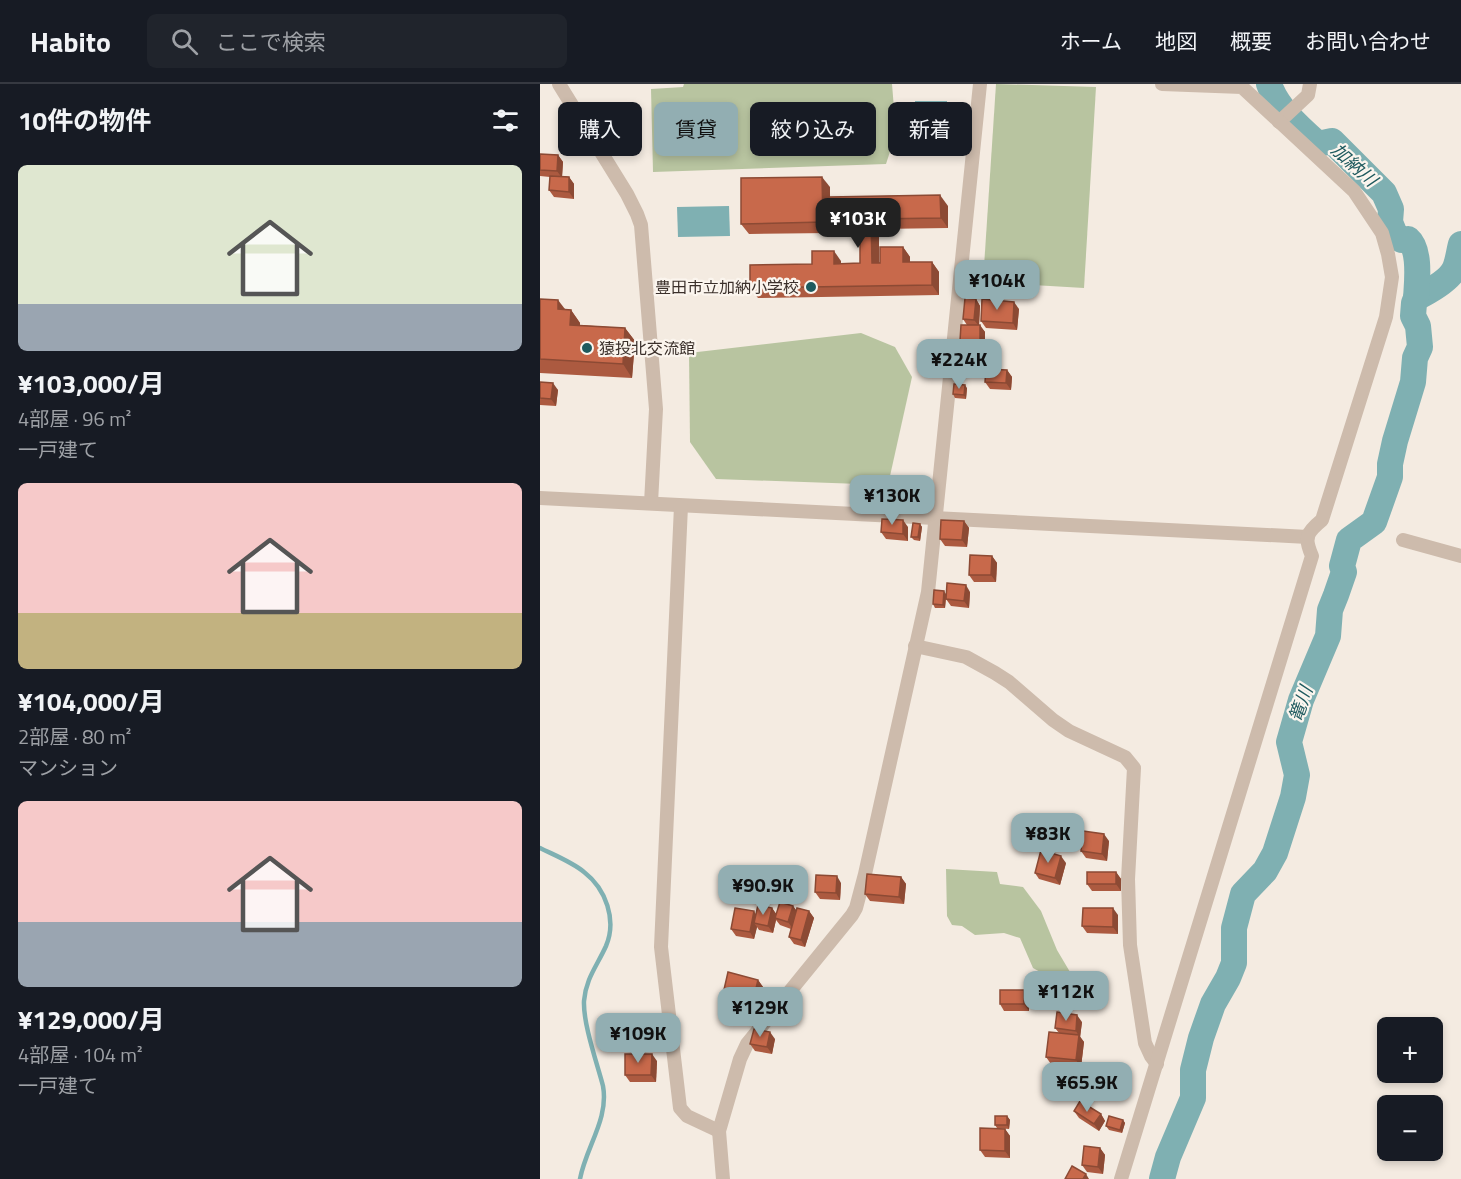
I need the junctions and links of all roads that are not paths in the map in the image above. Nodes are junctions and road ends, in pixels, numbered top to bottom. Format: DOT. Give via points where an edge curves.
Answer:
graph roads {
  1 [pos="559,84"];
  2 [pos="980,84"];
  3 [pos="1162,84"];
  4 [pos="1309,90"];
  5 [pos="1281,119"];
  6 [pos="540,498"];
  7 [pos="651,503"];
  8 [pos="681,506"];
  9 [pos="935,519"];
  10 [pos="1308,537"];
  11 [pos="1403,540"];
  12 [pos="1461,556"];
  13 [pos="915,646"];
  14 [pos="1157,1064"];
  15 [pos="719,1131"];
  16 [pos="723,1179"];
  17 [pos="1121,1179"];
  1 -- 7 [label="street" via="638,214 656,409"];
  2 -- 9 [label="street"];
  3 -- 5 [label="street" via="1242,87"];
  4 -- 5 [label="street"];
  5 -- 10 [label="street" via="1354,191 1382,233 1392,277 1386,317 1322,520"];
  6 -- 7 [label="street"];
  7 -- 8 [label="street"];
  8 -- 9 [label="street"];
  8 -- 15 [label="street" via="661,947 680,1108 687,1116"];
  9 -- 10 [label="street"];
  9 -- 13 [label="street" via="928,592"];
  10 -- 14 [label="street" via="1306,543 1312,556"];
  11 -- 12 [label="street"];
  13 -- 14 [label="street" via="966,657 995,673 1069,731 1125,757 1134,768 1128,879 1130,945 1145,1043"];
  13 -- 15 [label="street" via="856,908 747,1044"];
  14 -- 17 [label="street"];
  15 -- 16 [label="street"];
}
